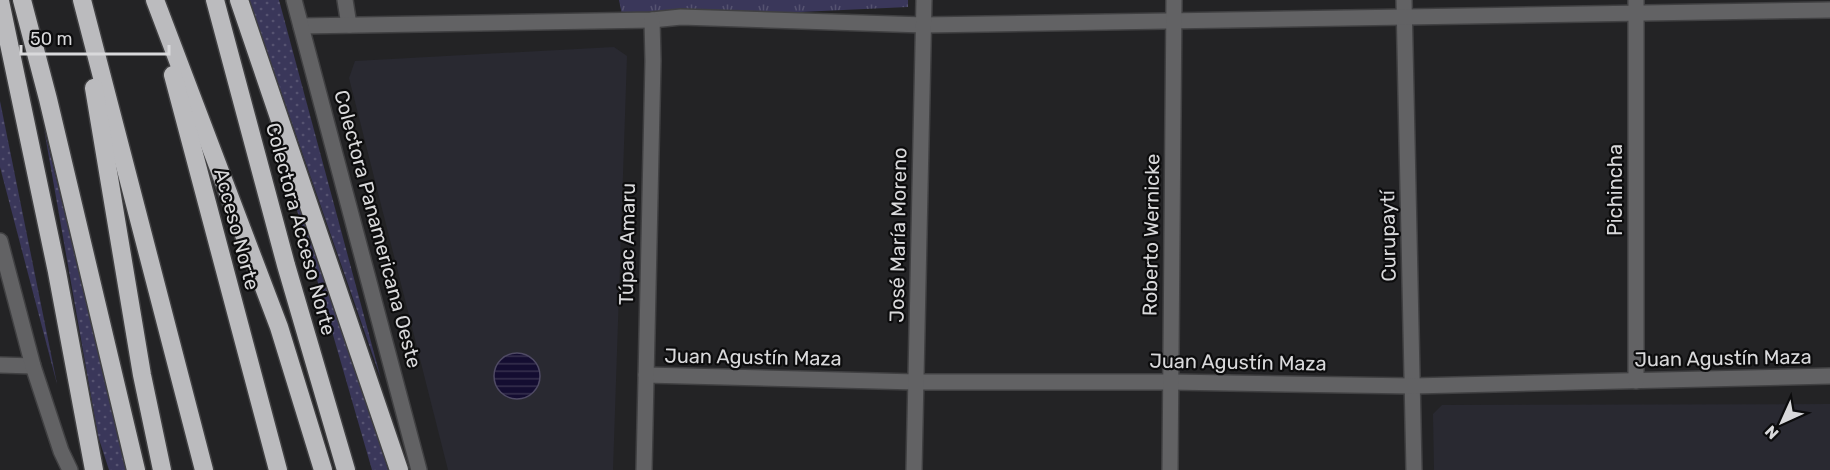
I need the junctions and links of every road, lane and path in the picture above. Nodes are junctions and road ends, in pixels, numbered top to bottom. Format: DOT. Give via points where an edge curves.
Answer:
graph roads {
  1 [pos="22,0"];
  2 [pos="80,0"];
  3 [pos="154,0"];
  4 [pos="215,0"];
  5 [pos="239,0"];
  6 [pos="294,0"];
  7 [pos="345,0"];
  8 [pos="924,0"];
  9 [pos="1174,0"];
  10 [pos="1404,0"];
  11 [pos="0,1"];
  12 [pos="1636,7"];
  13 [pos="1830,10"];
  14 [pos="1404,18"];
  15 [pos="652,20"];
  16 [pos="1174,21"];
  17 [pos="349,25"];
  18 [pos="924,25"];
  19 [pos="301,26"];
  20 [pos="0,241"];
  21 [pos="0,365"];
  22 [pos="33,366"];
  23 [pos="646,375"];
  24 [pos="1830,376"];
  25 [pos="1636,381"];
  26 [pos="916,382"];
  27 [pos="1171,382"];
  28 [pos="1413,386"];
  29 [pos="70,470"];
  30 [pos="94,470"];
  31 [pos="136,470"];
  32 [pos="162,470"];
  33 [pos="204,470"];
  34 [pos="278,470"];
  35 [pos="323,470"];
  36 [pos="346,470"];
  37 [pos="399,470"];
  38 [pos="419,470"];
  39 [pos="644,470"];
  40 [pos="914,470"];
  41 [pos="1170,470"];
  42 [pos="1414,470"];
  1 -- 31 [label="highway"];
  2 -- 32 [label="highway" via="142,375"];
  2 -- 33 [label="highway"];
  3 -- 34 [label="highway, Acceso Norte"];
  3 -- 35 [label="highway" via="279,327"];
  4 -- 36 [label="highway, Colectora Acceso Norte" via="286,266"];
  5 -- 37 [label="highway"];
  6 -- 19 [label="street, Colectora Panamericana Oeste"];
  7 -- 17 [label="street"];
  8 -- 18 [label="street, José María Moreno"];
  9 -- 16 [label="street, Roberto Wernicke"];
  10 -- 14 [label="street, Curupaytí"];
  11 -- 30 [label="highway"];
  12 -- 13 [label="street"];
  12 -- 14 [label="street"];
  12 -- 25 [label="street, Pichincha"];
  14 -- 16 [label="street"];
  14 -- 28 [label="street, Curupaytí"];
  15 -- 17 [label="street"];
  15 -- 18 [label="street" via="681,17"];
  15 -- 23 [label="street, Túpac Amaru"];
  16 -- 18 [label="street"];
  16 -- 27 [label="street, Roberto Wernicke"];
  17 -- 19 [label="street"];
  18 -- 26 [label="street, José María Moreno"];
  19 -- 38 [label="street, Colectora Panamericana Oeste"];
  20 -- 22 [label="street"];
  21 -- 22 [label="street"];
  22 -- 29 [label="street"];
  23 -- 26 [label="street, Juan Agustín Maza"];
  23 -- 39 [label="street, Túpac Amaru"];
  24 -- 25 [label="street, Juan Agustín Maza"];
  25 -- 28 [label="street, Juan Agustín Maza"];
  26 -- 27 [label="street, Juan Agustín Maza"];
  26 -- 40 [label="street, José María Moreno"];
  27 -- 28 [label="street, Juan Agustín Maza"];
  27 -- 41 [label="street, Roberto Wernicke"];
  28 -- 42 [label="street, Curupaytí"];
}
